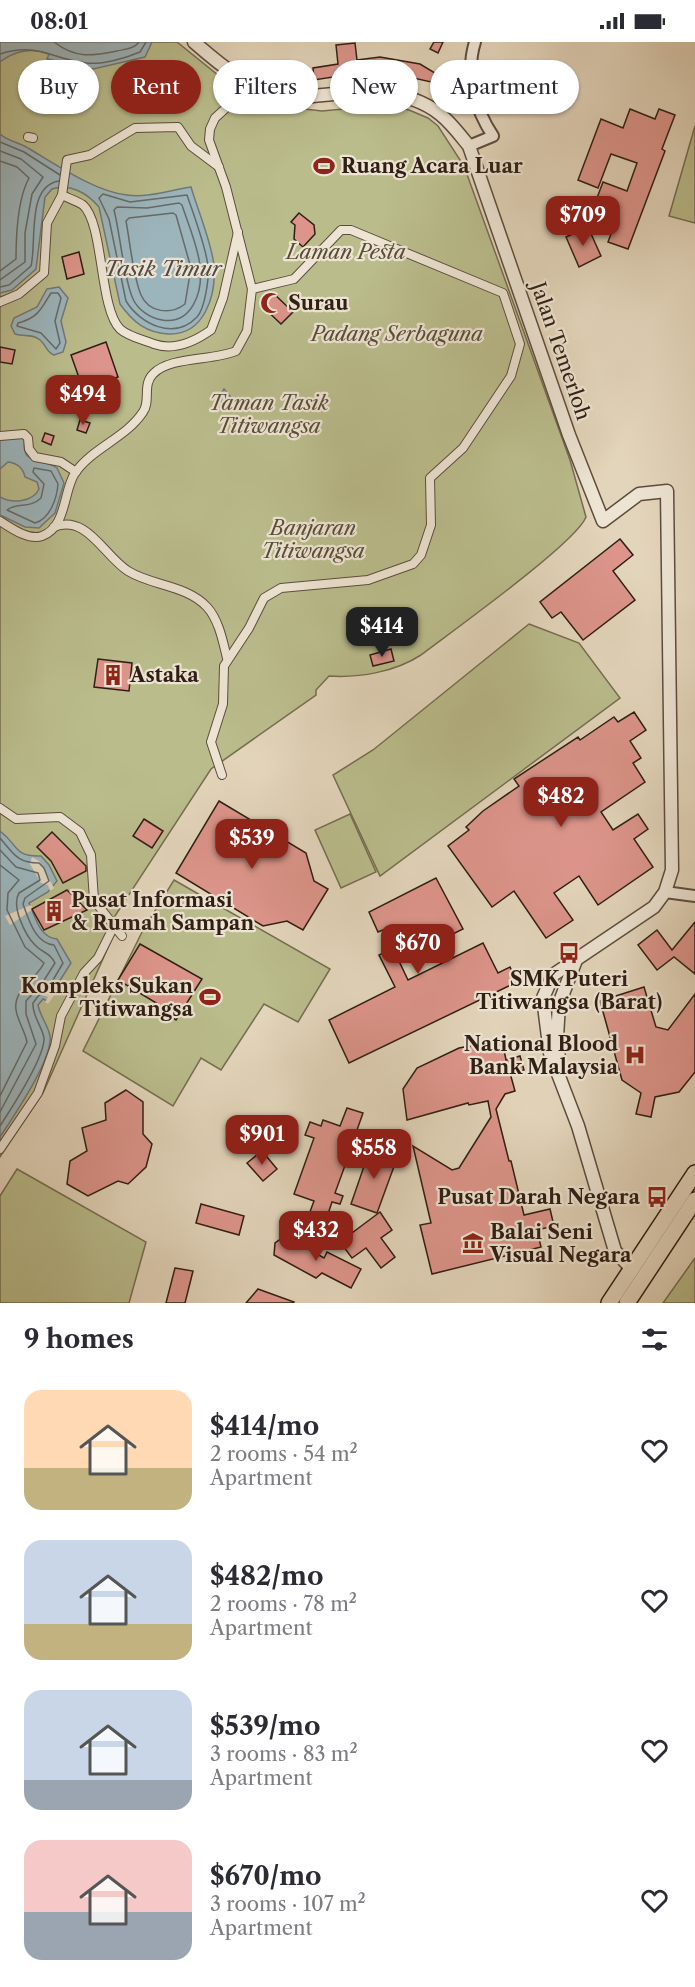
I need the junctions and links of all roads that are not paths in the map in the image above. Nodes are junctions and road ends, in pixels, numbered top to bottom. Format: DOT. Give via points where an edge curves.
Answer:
graph roads {
  1 [pos="194,42"];
  2 [pos="475,42"];
  3 [pos="219,114"];
  4 [pos="469,146"];
  5 [pos="219,167"];
  6 [pos="62,195"];
  7 [pos="238,232"];
  8 [pos="252,289"];
  9 [pos="0,302"];
  10 [pos="0,436"];
  11 [pos="76,472"];
  12 [pos="0,521"];
  13 [pos="54,526"];
  14 [pos="227,658"];
  15 [pos="222,775"];
  16 [pos="0,808"];
  17 [pos="665,892"];
  18 [pos="695,896"];
  19 [pos="114,926"];
  20 [pos="122,936"];
  21 [pos="576,960"];
  22 [pos="551,980"];
  23 [pos="565,987"];
  24 [pos="560,1077"];
  25 [pos="0,1149"];
  26 [pos="695,1173"];
  27 [pos="695,1200"];
  28 [pos="631,1268"];
  29 [pos="609,1303"];
  30 [pos="627,1303"];
  1 -- 4 [label="street, Jalan Temerloh" via="247,82 284,99 369,93 398,95 425,104 441,114"];
  2 -- 4 [label="street" via="471,84 493,136"];
  3 -- 5 [label="street" via="210,129 209,140"];
  4 -- 17 [label="street, Jalan Temerloh" via="603,522 639,494 667,491 674,849"];
  5 -- 6 [label="street" via="191,146 178,127 135,128 90,156 68,160"];
  5 -- 7 [label="street"];
  6 -- 7 [label="street" via="82,204 91,219 115,321 129,334 159,346 184,344 211,330 223,298"];
  6 -- 9 [label="street" via="47,223 44,273 19,294"];
  7 -- 8 [label="street"];
  8 -- 11 [label="street" via="247,331 236,351 171,364 154,372 147,386 146,407 139,418"];
  8 -- 14 [label="street" via="294,279 335,234 346,228 500,290 520,344 508,384 464,447 430,478 431,525 417,560 406,568 368,580 275,590 264,598"];
  10 -- 11 [label="street" via="24,434 32,455 61,462"];
  11 -- 13 [label="street"];
  12 -- 13 [label="street" via="38,537"];
  13 -- 14 [label="street" via="82,528 127,570 200,601 212,614"];
  14 -- 15 [label="street" via="224,704 211,742"];
  16 -- 19 [label="street" via="16,819 63,818 80,832 91,855 94,900"];
  17 -- 18 [label="street"];
  17 -- 21 [label="street" via="654,908"];
  19 -- 20 [label="street"];
  19 -- 25 [label="street" via="61,1016 38,1093"];
  21 -- 22 [label="street"];
  21 -- 23 [label="street"];
  22 -- 23 [label="street"];
  22 -- 24 [label="street" via="543,998 550,1053"];
  23 -- 24 [label="street" via="557,1037"];
  24 -- 28 [label="street" via="615,1251"];
  26 -- 28 [label="main road"];
  27 -- 30 [label="main road"];
  28 -- 29 [label="main road"];
}
